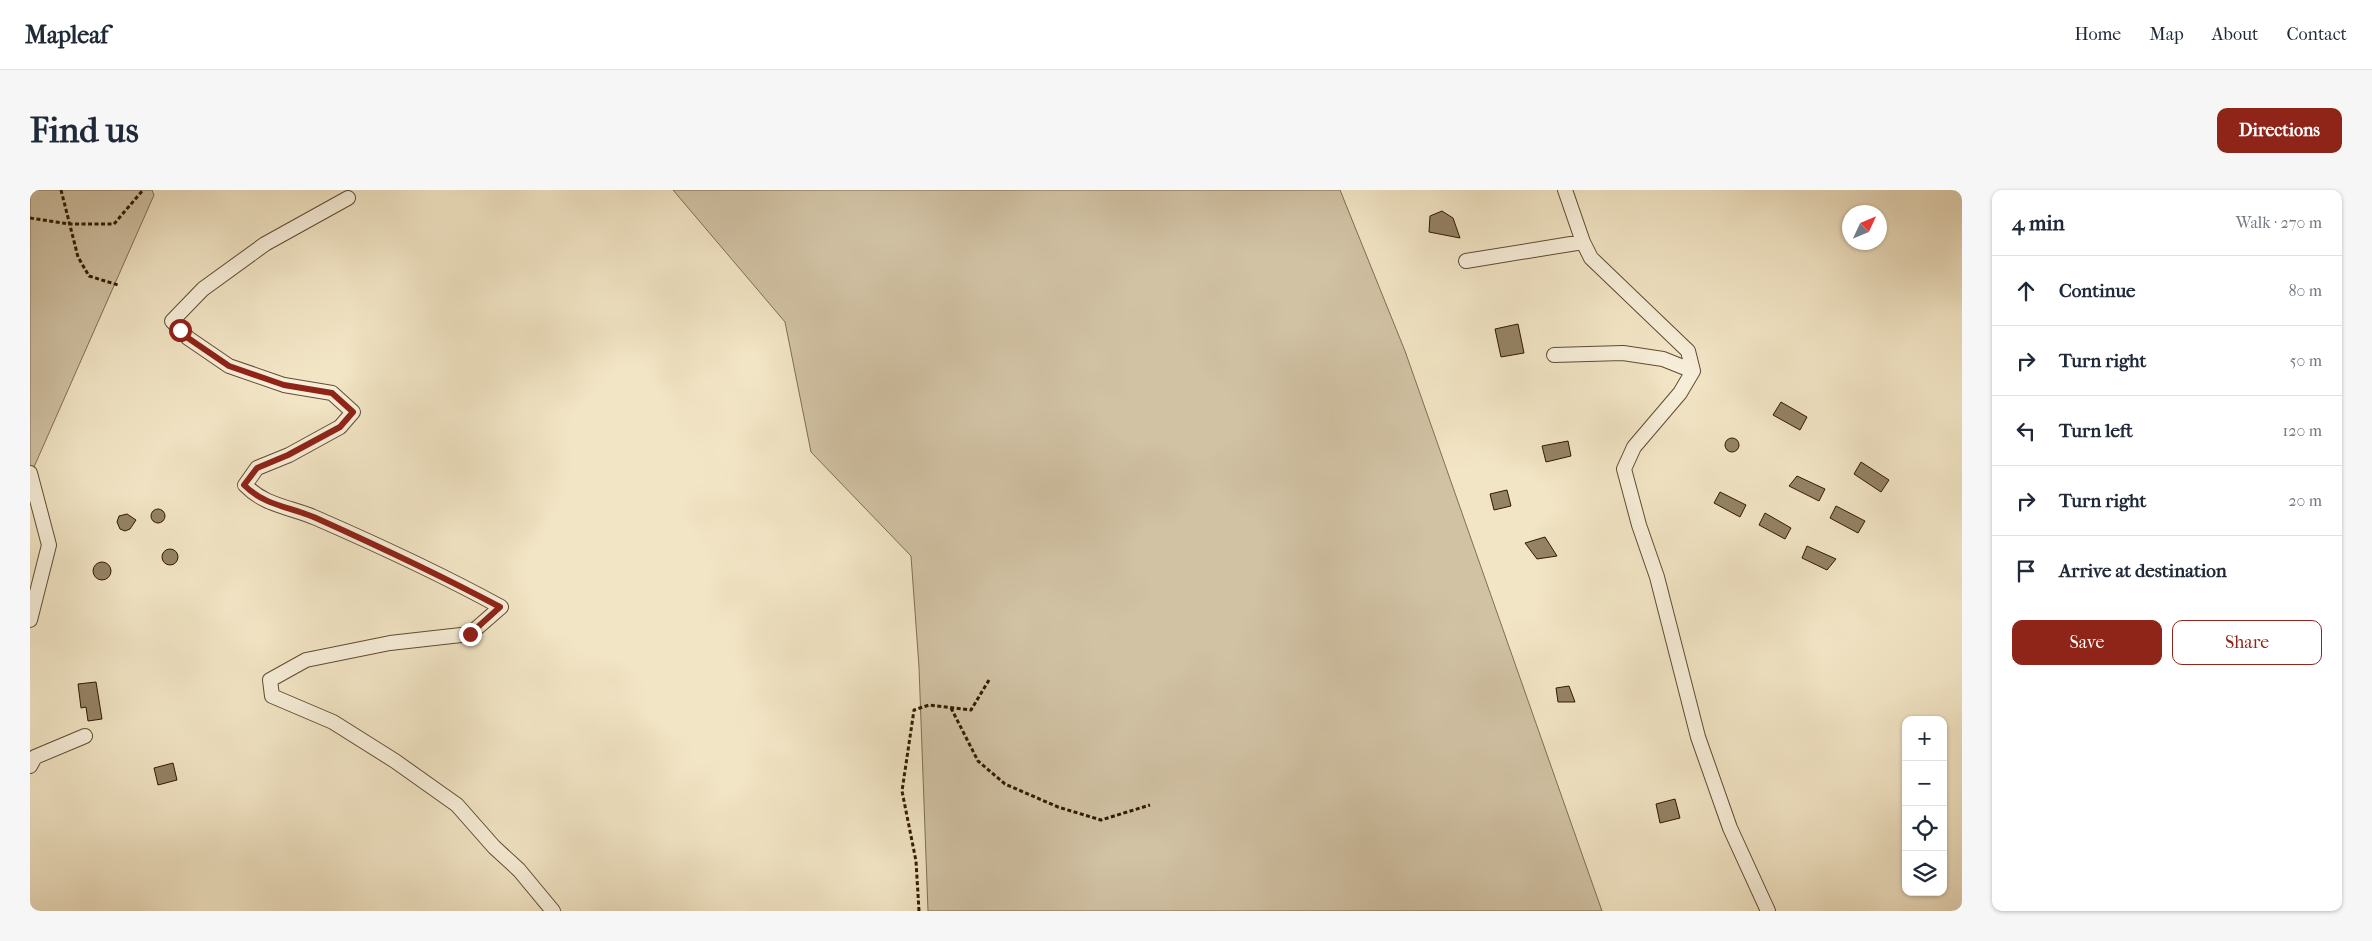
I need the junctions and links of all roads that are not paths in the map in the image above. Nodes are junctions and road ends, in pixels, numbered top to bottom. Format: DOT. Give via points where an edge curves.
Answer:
graph roads {
  1 [pos="1565,190"];
  2 [pos="348,198"];
  3 [pos="1582,242"];
  4 [pos="1466,261"];
  5 [pos="1554,356"];
  6 [pos="1693,371"];
  7 [pos="30,474"];
  8 [pos="30,620"];
  9 [pos="85,736"];
  10 [pos="30,766"];
  11 [pos="553,911"];
  12 [pos="1768,911"];
  1 -- 3 [label="street"];
  2 -- 11 [label="street" via="265,244 203,289 172,321 188,338 229,366 284,385 332,393 353,412 340,427 257,468 244,485 254,495 313,517 450,580 500,607 470,634 400,642 306,660 270,680 272,696 333,722 457,805"];
  3 -- 4 [label="street"];
  3 -- 6 [label="street" via="1591,258 1688,352"];
  5 -- 6 [label="street" via="1623,353 1663,360"];
  6 -- 12 [label="street" via="1680,393 1634,447 1624,469 1657,577 1698,737 1730,828"];
  7 -- 8 [label="street" via="48,546"];
  9 -- 10 [label="street" via="35,758"];
}
